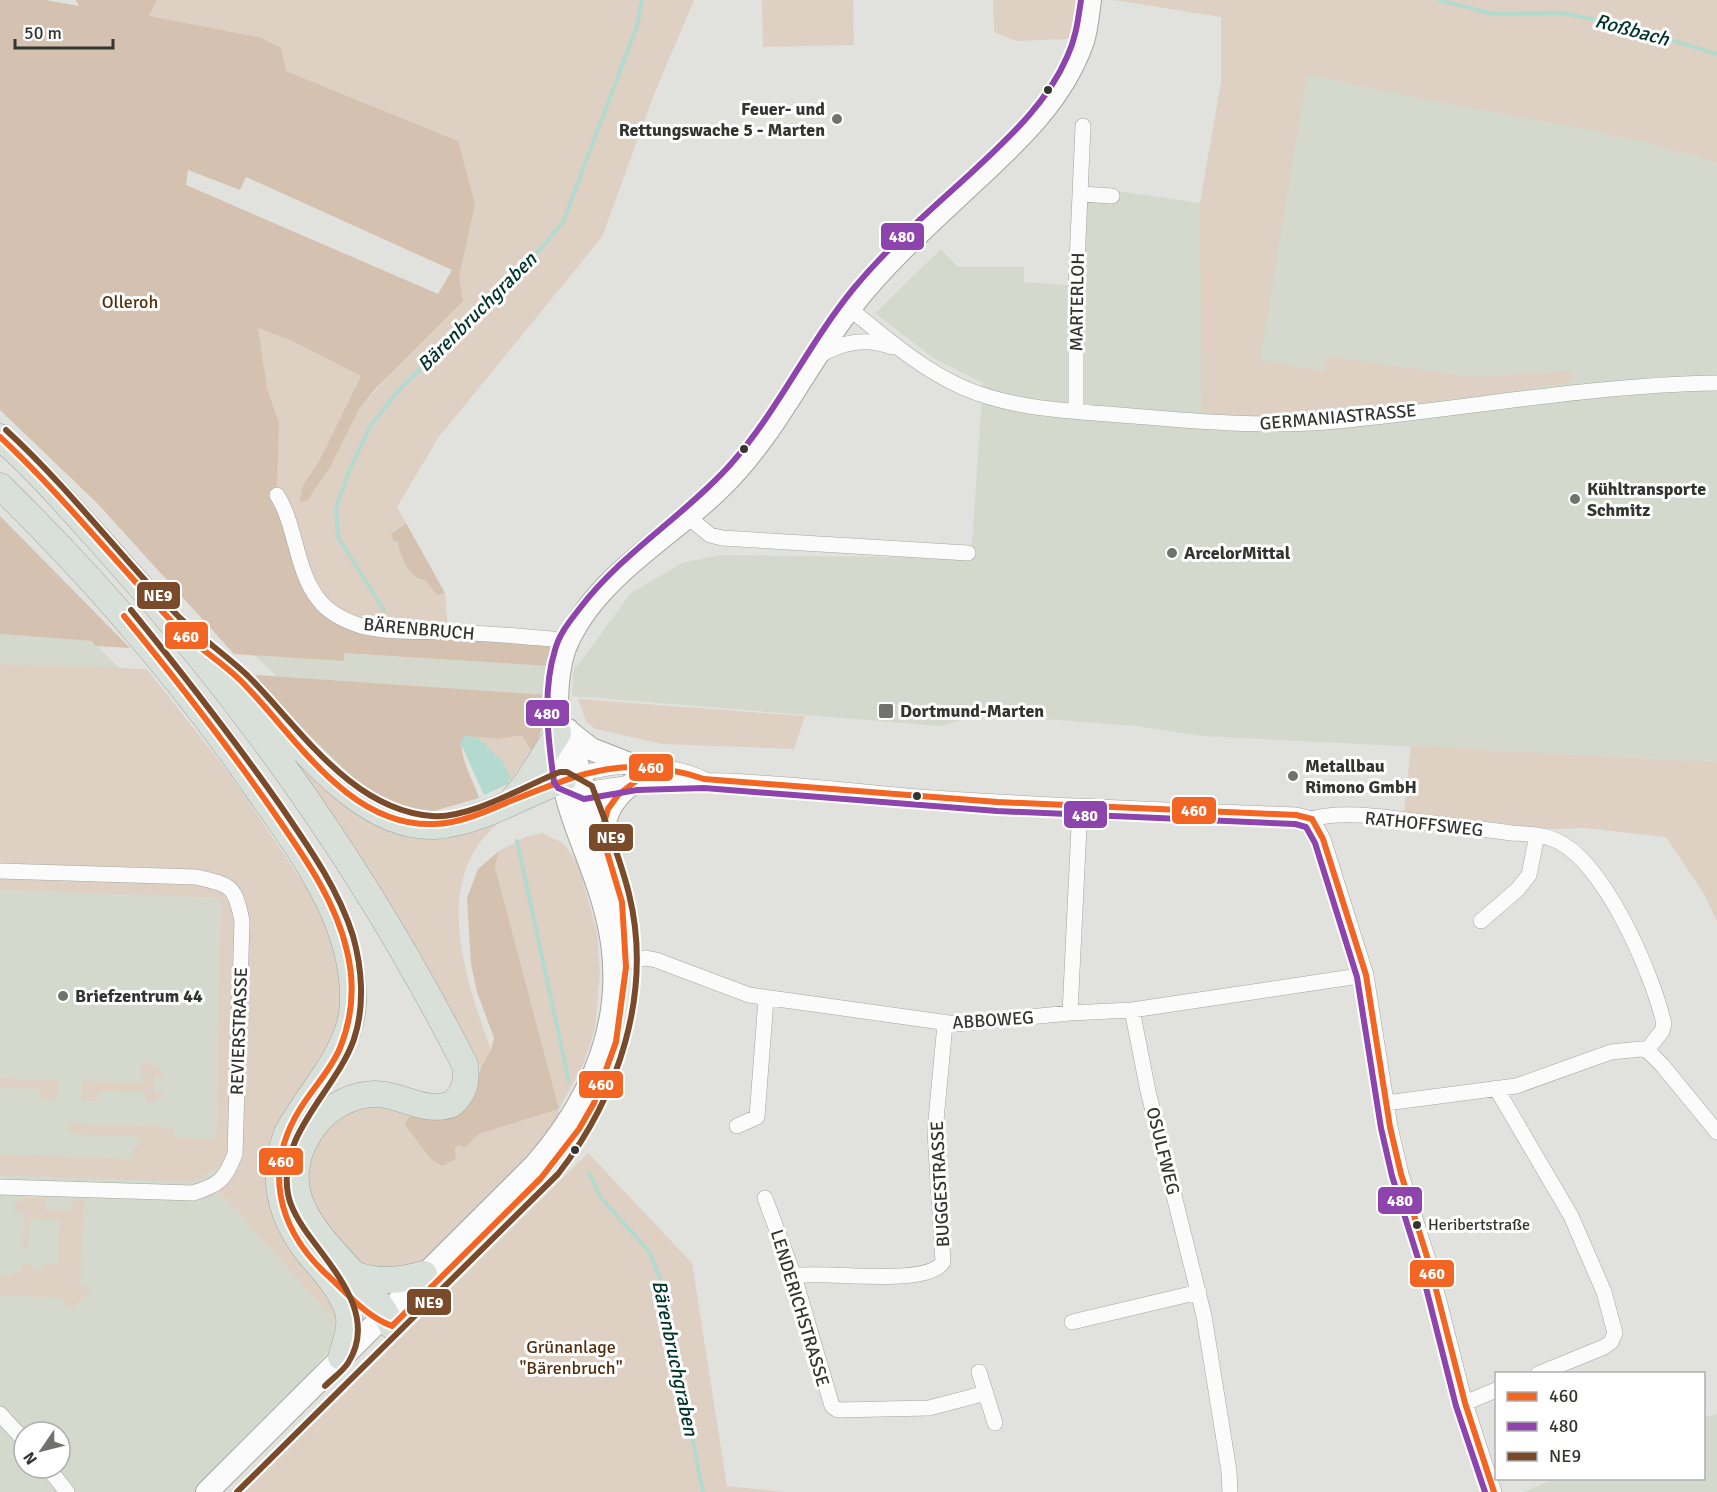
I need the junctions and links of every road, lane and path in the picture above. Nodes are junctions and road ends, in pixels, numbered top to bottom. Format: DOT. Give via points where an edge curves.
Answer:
graph roads {
  1 [pos="1090,0"];
  2 [pos="1083,126"];
  3 [pos="1080,194"];
  4 [pos="1112,196"];
  5 [pos="849,308"];
  6 [pos="900,350"];
  7 [pos="816,358"];
  8 [pos="1717,383"];
  9 [pos="1076,411"];
  10 [pos="0,437"];
  11 [pos="0,486"];
  12 [pos="277,495"];
  13 [pos="687,516"];
  14 [pos="968,553"];
  15 [pos="179,629"];
  16 [pos="567,643"];
  17 [pos="563,732"];
  18 [pos="634,773"];
  19 [pos="576,781"];
  20 [pos="511,800"];
  21 [pos="1080,806"];
  22 [pos="1312,819"];
  23 [pos="1537,835"];
  24 [pos="601,838"];
  25 [pos="0,871"];
  26 [pos="1481,921"];
  27 [pos="627,961"];
  28 [pos="1366,975"];
  29 [pos="766,999"];
  30 [pos="1132,1010"];
  31 [pos="1070,1013"];
  32 [pos="945,1024"];
  33 [pos="1647,1050"];
  34 [pos="1496,1088"];
  35 [pos="1386,1102"];
  36 [pos="737,1126"];
  37 [pos="1717,1132"];
  38 [pos="0,1187"];
  39 [pos="764,1198"];
  40 [pos="353,1274"];
  41 [pos="424,1274"];
  42 [pos="328,1275"];
  43 [pos="794,1276"];
  44 [pos="1199,1292"];
  45 [pos="385,1320"];
  46 [pos="1072,1322"];
  47 [pos="341,1357"];
  48 [pos="979,1372"];
  49 [pos="1543,1372"];
  50 [pos="1495,1391"];
  51 [pos="986,1393"];
  52 [pos="1465,1403"];
  53 [pos="0,1414"];
  54 [pos="995,1423"];
  55 [pos="12,1427"];
  56 [pos="58,1480"];
  57 [pos="67,1492"];
  58 [pos="207,1492"];
  59 [pos="224,1492"];
  60 [pos="1230,1492"];
  61 [pos="1494,1492"];
  1 -- 5 [label="main road" via="1084,38 1045,109 1021,137 892,259"];
  2 -- 3 [label="street, MARTERLOH"];
  3 -- 4 [label="street"];
  3 -- 9 [label="street, MARTERLOH"];
  5 -- 6 [label="street, GERMANIASTRASSE"];
  5 -- 7 [label="main road"];
  6 -- 7 [label="street, GERMANIASTRASSE" via="881,343 852,342"];
  6 -- 9 [label="street, GERMANIASTRASSE" via="926,369 966,389 1014,403"];
  7 -- 13 [label="main road" via="750,456 719,490"];
  8 -- 9 [label="street, GERMANIASTRASSE" via="1599,389 1325,422 1247,424"];
  10 -- 15 [label="highway"];
  11 -- 42 [label="highway" via="123,615 236,757 317,877 337,921 349,964 352,1007 346,1036 290,1126 279,1161 279,1197 285,1216"];
  12 -- 16 [label="street, BÄRENBRUCH" via="307,580 319,600 347,621 366,627"];
  13 -- 14 [label="street" via="722,538"];
  13 -- 16 [label="main road" via="610,584"];
  15 -- 20 [label="highway" via="239,679 337,781 382,814 434,826 481,814"];
  15 -- 40 [label="highway" via="247,718 345,859 465,1065 464,1089 452,1104 432,1107 380,1093 361,1095 331,1109 304,1142 296,1170 301,1204 321,1238"];
  16 -- 17 [label="main road" via="561,665 559,704"];
  17 -- 18 [label="main road"];
  17 -- 19 [label="main road"];
  17 -- 20 [label="highway"];
  18 -- 19 [label="street, RATHOFFSWEG"];
  18 -- 21 [label="street, RATHOFFSWEG"];
  18 -- 24 [label="main road" via="607,813"];
  19 -- 20 [label="highway"];
  19 -- 24 [label="main road"];
  19 -- 41 [label="main road" via="573,817 598,883 612,941 614,987 605,1044 583,1100 554,1143"];
  21 -- 22 [label="street, RATHOFFSWEG" via="1296,815"];
  21 -- 31 [label="street"];
  22 -- 23 [label="street, RATHOFFSWEG" via="1327,814"];
  22 -- 28 [label="street" via="1323,839"];
  23 -- 26 [label="street" via="1529,875"];
  23 -- 33 [label="street, RATHOFFSWEG" via="1559,841 1580,858 1632,935 1664,1024"];
  24 -- 27 [label="main road" via="621,898"];
  25 -- 38 [label="street, REVIERSTRASSE" via="196,877 220,882 231,889 237,897 242,921 235,1154 228,1173 214,1186 193,1193"];
  27 -- 29 [label="street, ABBOWEG" via="656,960"];
  27 -- 45 [label="main road" via="619,1035 610,1067 577,1136 552,1168"];
  28 -- 30 [label="street, ABBOWEG"];
  28 -- 35 [label="street"];
  29 -- 32 [label="street, ABBOWEG"];
  29 -- 36 [label="street" via="757,1117"];
  30 -- 31 [label="street, ABBOWEG"];
  30 -- 44 [label="street, OSULFWEG"];
  31 -- 32 [label="street, ABBOWEG"];
  32 -- 43 [label="street, BUGGESTRASSE" via="935,1131 943,1262 930,1272 894,1276"];
  33 -- 34 [label="street" via="1611,1052 1516,1086"];
  33 -- 37 [label="street"];
  34 -- 35 [label="street"];
  34 -- 49 [label="street" via="1571,1216 1604,1292 1615,1334 1604,1347"];
  35 -- 52 [label="street" via="1401,1174 1430,1266"];
  39 -- 43 [label="street, LENDERICHSTRASSE"];
  40 -- 41 [label="highway" via="393,1282"];
  40 -- 45 [label="highway"];
  41 -- 45 [label="main road"];
  42 -- 45 [label="highway"];
  42 -- 47 [label="highway" via="348,1313"];
  43 -- 51 [label="street, LENDERICHSTRASSE" via="832,1406 838,1410 928,1408"];
  44 -- 46 [label="street"];
  44 -- 60 [label="street, OSULFWEG"];
  45 -- 47 [label="main road"];
  45 -- 59 [label="main road"];
  47 -- 58 [label="main road"];
  48 -- 51 [label="street"];
  50 -- 52 [label="street"];
  51 -- 54 [label="street"];
  52 -- 61 [label="street"];
  53 -- 55 [label="street"];
  56 -- 57 [label="street"];
}
